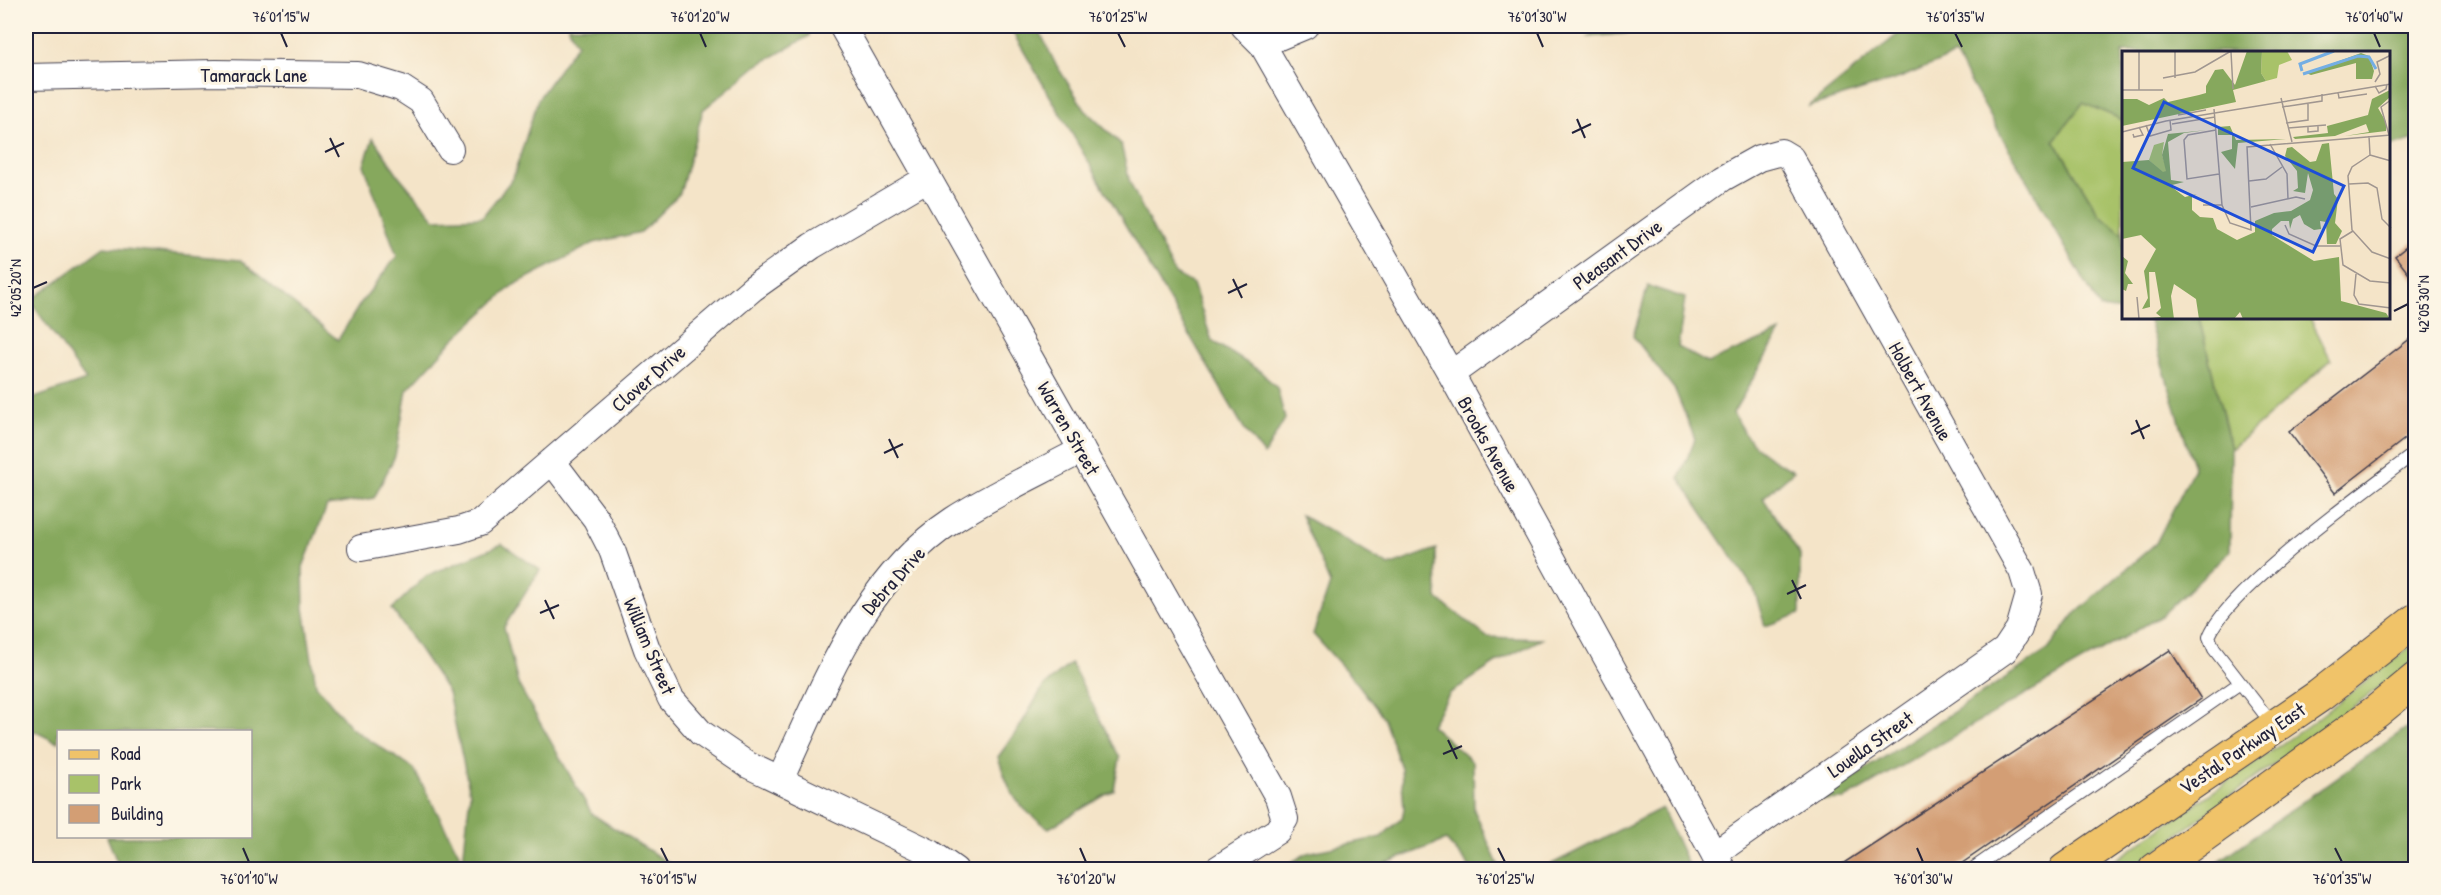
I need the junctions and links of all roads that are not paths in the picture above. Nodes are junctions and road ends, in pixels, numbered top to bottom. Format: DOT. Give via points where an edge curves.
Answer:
graph roads {
  1 [pos="842,26"];
  2 [pos="1244,26"];
  3 [pos="1305,26"];
  4 [pos="1262,44"];
  5 [pos="26,77"];
  6 [pos="450,149"];
  7 [pos="1791,158"];
  8 [pos="928,178"];
  9 [pos="1451,374"];
  10 [pos="1082,450"];
  11 [pos="2415,452"];
  12 [pos="552,461"];
  13 [pos="361,548"];
  14 [pos="2415,620"];
  15 [pos="2019,629"];
  16 [pos="2415,679"];
  17 [pos="2240,683"];
  18 [pos="2274,726"];
  19 [pos="780,780"];
  20 [pos="1719,862"];
  21 [pos="955,870"];
  22 [pos="1216,870"];
  23 [pos="1971,870"];
  24 [pos="2065,870"];
  25 [pos="2155,870"];
  1 -- 8 [label="street, Warren Street"];
  2 -- 4 [label="street, Brooks Avenue"];
  3 -- 4 [label="street"];
  4 -- 9 [label="street, Brooks Avenue"];
  5 -- 6 [label="street, Tamarack Lane" via="358,75 401,88 421,101"];
  7 -- 9 [label="street, Pleasant Drive" via="1781,152 1759,158 1723,178"];
  7 -- 15 [label="street, Holbert Avenue" via="2022,571 2029,594"];
  8 -- 10 [label="street, Warren Street"];
  8 -- 12 [label="street, Clover Drive" via="812,246 753,288"];
  9 -- 20 [label="street, Brooks Avenue"];
  10 -- 19 [label="street, Debra Drive" via="952,521 903,562 862,612"];
  10 -- 22 [label="street, Warren Street" via="1278,797 1285,819 1277,831"];
  11 -- 17 [label="lane" via="2292,550 2213,624 2209,637 2214,650"];
  12 -- 13 [label="street, Clover Drive" via="480,523"];
  12 -- 19 [label="street, William Street" via="596,519 612,550 647,649 671,699 701,733 748,765"];
  14 -- 18 [label="main road, Vestal Parkway East" via="2319,696"];
  15 -- 20 [label="street, Louella Street" via="2005,650"];
  16 -- 25 [label="main road" via="2377,711"];
  17 -- 18 [label="lane"];
  17 -- 23 [label="lane"];
  18 -- 24 [label="main road, Vestal Parkway East"];
  19 -- 21 [label="street, William Street" via="931,853"];
}
